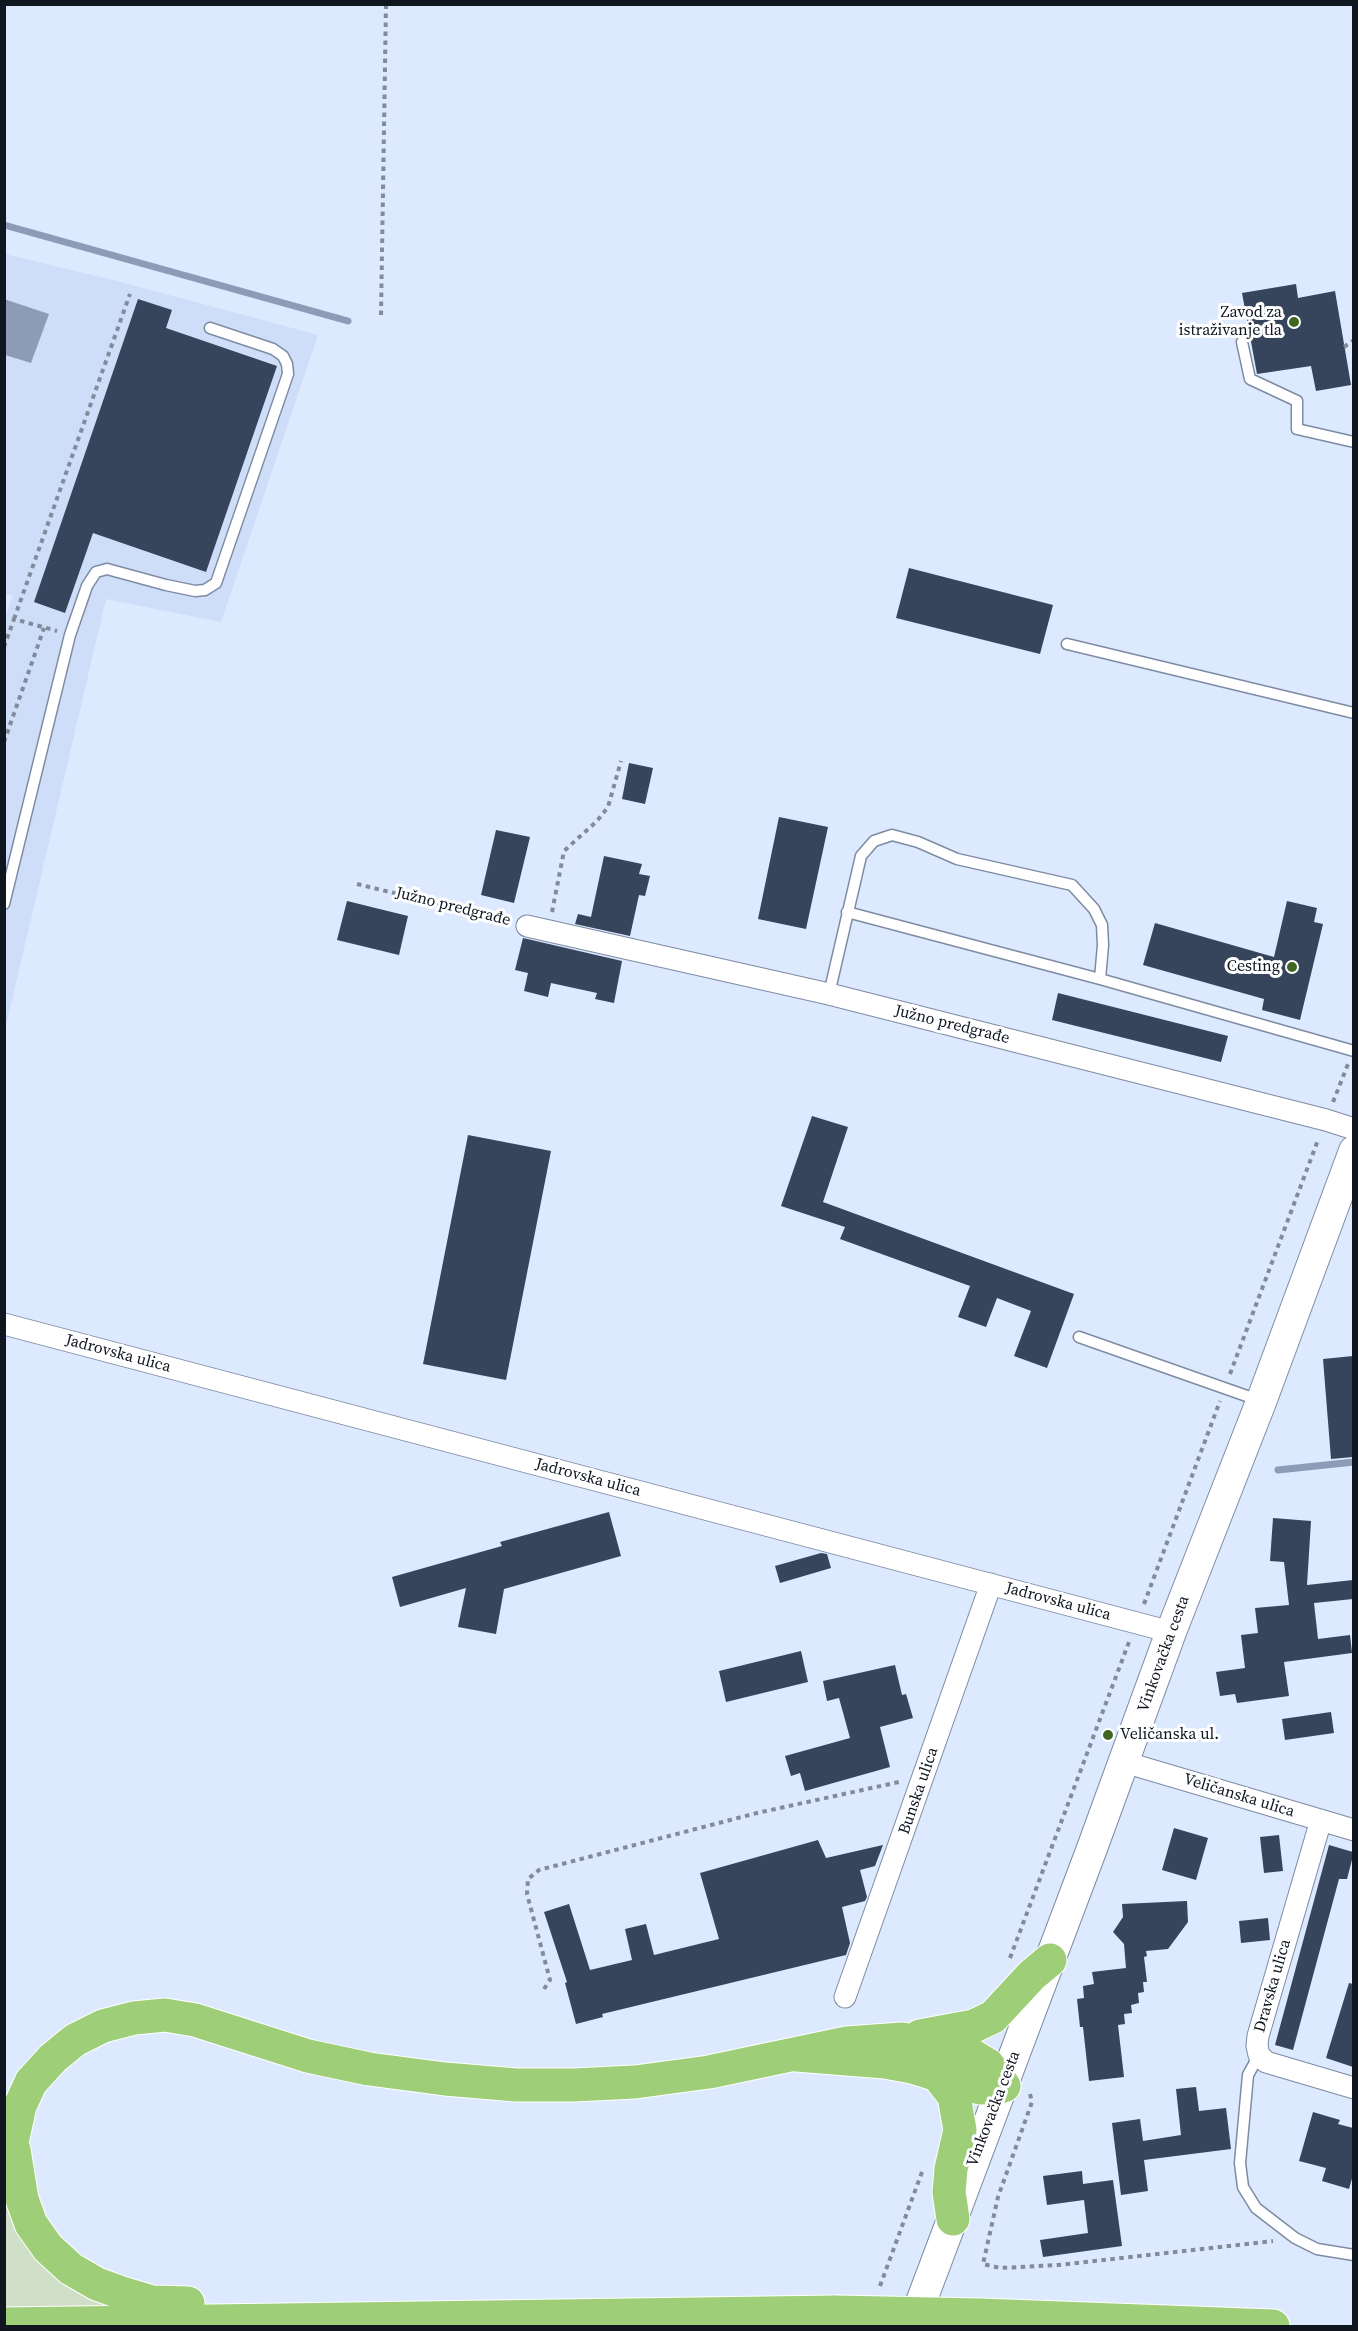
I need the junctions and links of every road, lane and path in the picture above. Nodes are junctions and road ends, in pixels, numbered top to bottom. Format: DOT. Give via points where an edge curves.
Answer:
graph roads {
  1 [pos="386,4"];
  2 [pos="130,294"];
  3 [pos="381,315"];
  4 [pos="210,328"];
  5 [pos="1353,339"];
  6 [pos="1242,342"];
  7 [pos="1344,347"];
  8 [pos="1353,442"];
  9 [pos="14,619"];
  10 [pos="44,628"];
  11 [pos="70,635"];
  12 [pos="1067,644"];
  13 [pos="4,647"];
  14 [pos="1353,713"];
  15 [pos="4,742"];
  16 [pos="621,761"];
  17 [pos="357,884"];
  18 [pos="4,904"];
  19 [pos="847,912"];
  20 [pos="527,926"];
  21 [pos="549,931"];
  22 [pos="1100,979"];
  23 [pos="829,994"];
  24 [pos="1353,1051"];
  25 [pos="1326,1120"];
  26 [pos="1353,1129"];
  27 [pos="1353,1150"];
  28 [pos="4,1324"];
  29 [pos="1079,1337"];
  30 [pos="1225,1388"];
  31 [pos="1261,1401"];
  32 [pos="991,1584"];
  33 [pos="1137,1622"];
  34 [pos="1171,1632"];
  35 [pos="1124,1762"];
  36 [pos="923,1779"];
  37 [pos="1321,1820"];
  38 [pos="1353,1830"];
  39 [pos="1050,1960"];
  40 [pos="544,1989"];
  41 [pos="845,1997"];
  42 [pos="902,2039"];
  43 [pos="796,2055"];
  44 [pos="1259,2055"];
  45 [pos="940,2078"];
  46 [pos="1016,2087"];
  47 [pos="1353,2088"];
  48 [pos="12,2138"];
  49 [pos="4,2178"];
  50 [pos="953,2219"];
  51 [pos="1295,2238"];
  52 [pos="1353,2255"];
  53 [pos="263,2320"];
  54 [pos="4,2324"];
  55 [pos="912,2326"];
  56 [pos="1273,2326"];
  1 -- 3 [label="path"];
  2 -- 9 [label="path"];
  4 -- 11 [label="lane" via="273,349 283,356 288,374 216,583 195,591 107,568 96,572 87,586"];
  5 -- 7 [label="path"];
  6 -- 8 [label="lane" via="1250,379 1297,401 1298,429"];
  9 -- 10 [label="path"];
  9 -- 13 [label="path"];
  10 -- 11 [label="path"];
  10 -- 15 [label="path"];
  11 -- 18 [label="lane"];
  12 -- 14 [label="lane"];
  16 -- 21 [label="path" via="608,807 564,851"];
  17 -- 20 [label="path, Južno predgrađe"];
  19 -- 22 [label="lane"];
  19 -- 22 [label="lane" via="861,856 874,840 892,836 918,842 957,859 1072,885 1094,909 1102,925"];
  19 -- 23 [label="lane"];
  20 -- 21 [label="street, Južno predgrađe"];
  21 -- 23 [label="street, Južno predgrađe"];
  22 -- 24 [label="lane"];
  23 -- 25 [label="street, Južno predgrađe"];
  24 -- 25 [label="path"];
  25 -- 26 [label="street, Južno predgrađe"];
  25 -- 30 [label="path"];
  27 -- 31 [label="main road, Vinkovačka cesta"];
  28 -- 32 [label="street, Jadrovska ulica"];
  29 -- 30 [label="lane"];
  30 -- 31 [label="lane"];
  30 -- 33 [label="path"];
  31 -- 34 [label="main road, Vinkovačka cesta"];
  32 -- 33 [label="street, Jadrovska ulica"];
  32 -- 36 [label="street, Bunska ulica"];
  33 -- 34 [label="street, Jadrovska ulica"];
  34 -- 35 [label="main road, Vinkovačka cesta"];
  35 -- 37 [label="street, Veličanska ulica"];
  35 -- 39 [label="main road, Vinkovačka cesta"];
  36 -- 40 [label="path" via="757,1813 539,1870 528,1879 527,1894 550,1980"];
  36 -- 41 [label="street, Bunska ulica"];
  37 -- 38 [label="street, Veličanska ulica"];
  37 -- 44 [label="street, Dravska ulica" via="1257,2036"];
  39 -- 42 [label="highway" via="993,2017 974,2026"];
  39 -- 46 [label="main road, Vinkovačka cesta"];
  42 -- 43 [label="highway" via="848,2043"];
  42 -- 46 [label="highway" via="973,2056"];
  43 -- 45 [label="highway" via="885,2062"];
  43 -- 48 [label="highway" via="635,2082 516,2085 369,2069 308,2056 195,2020 165,2015 134,2018 103,2026 75,2040 53,2058 31,2082"];
  44 -- 47 [label="street, Dravska ulica" via="1266,2062"];
  44 -- 51 [label="lane" via="1248,2075 1240,2163 1243,2187 1257,2208"];
  45 -- 46 [label="highway" via="980,2088"];
  45 -- 50 [label="highway" via="954,2096 960,2130 949,2192"];
  46 -- 50 [label="main road, Vinkovačka cesta"];
  46 -- 51 [label="path" via="1032,2102 998,2197 983,2264 1000,2268 1058,2265"];
  48 -- 49 [label="highway"];
  48 -- 53 [label="highway" via="22,2199 31,2224 48,2248 72,2269 97,2284 152,2302 192,2303"];
  50 -- 55 [label="main road, Vinkovačka cesta"];
  51 -- 52 [label="lane" via="1317,2249"];
  53 -- 54 [label="highway"];
  53 -- 56 [label="highway, bridge" via="836,2312"];
}
